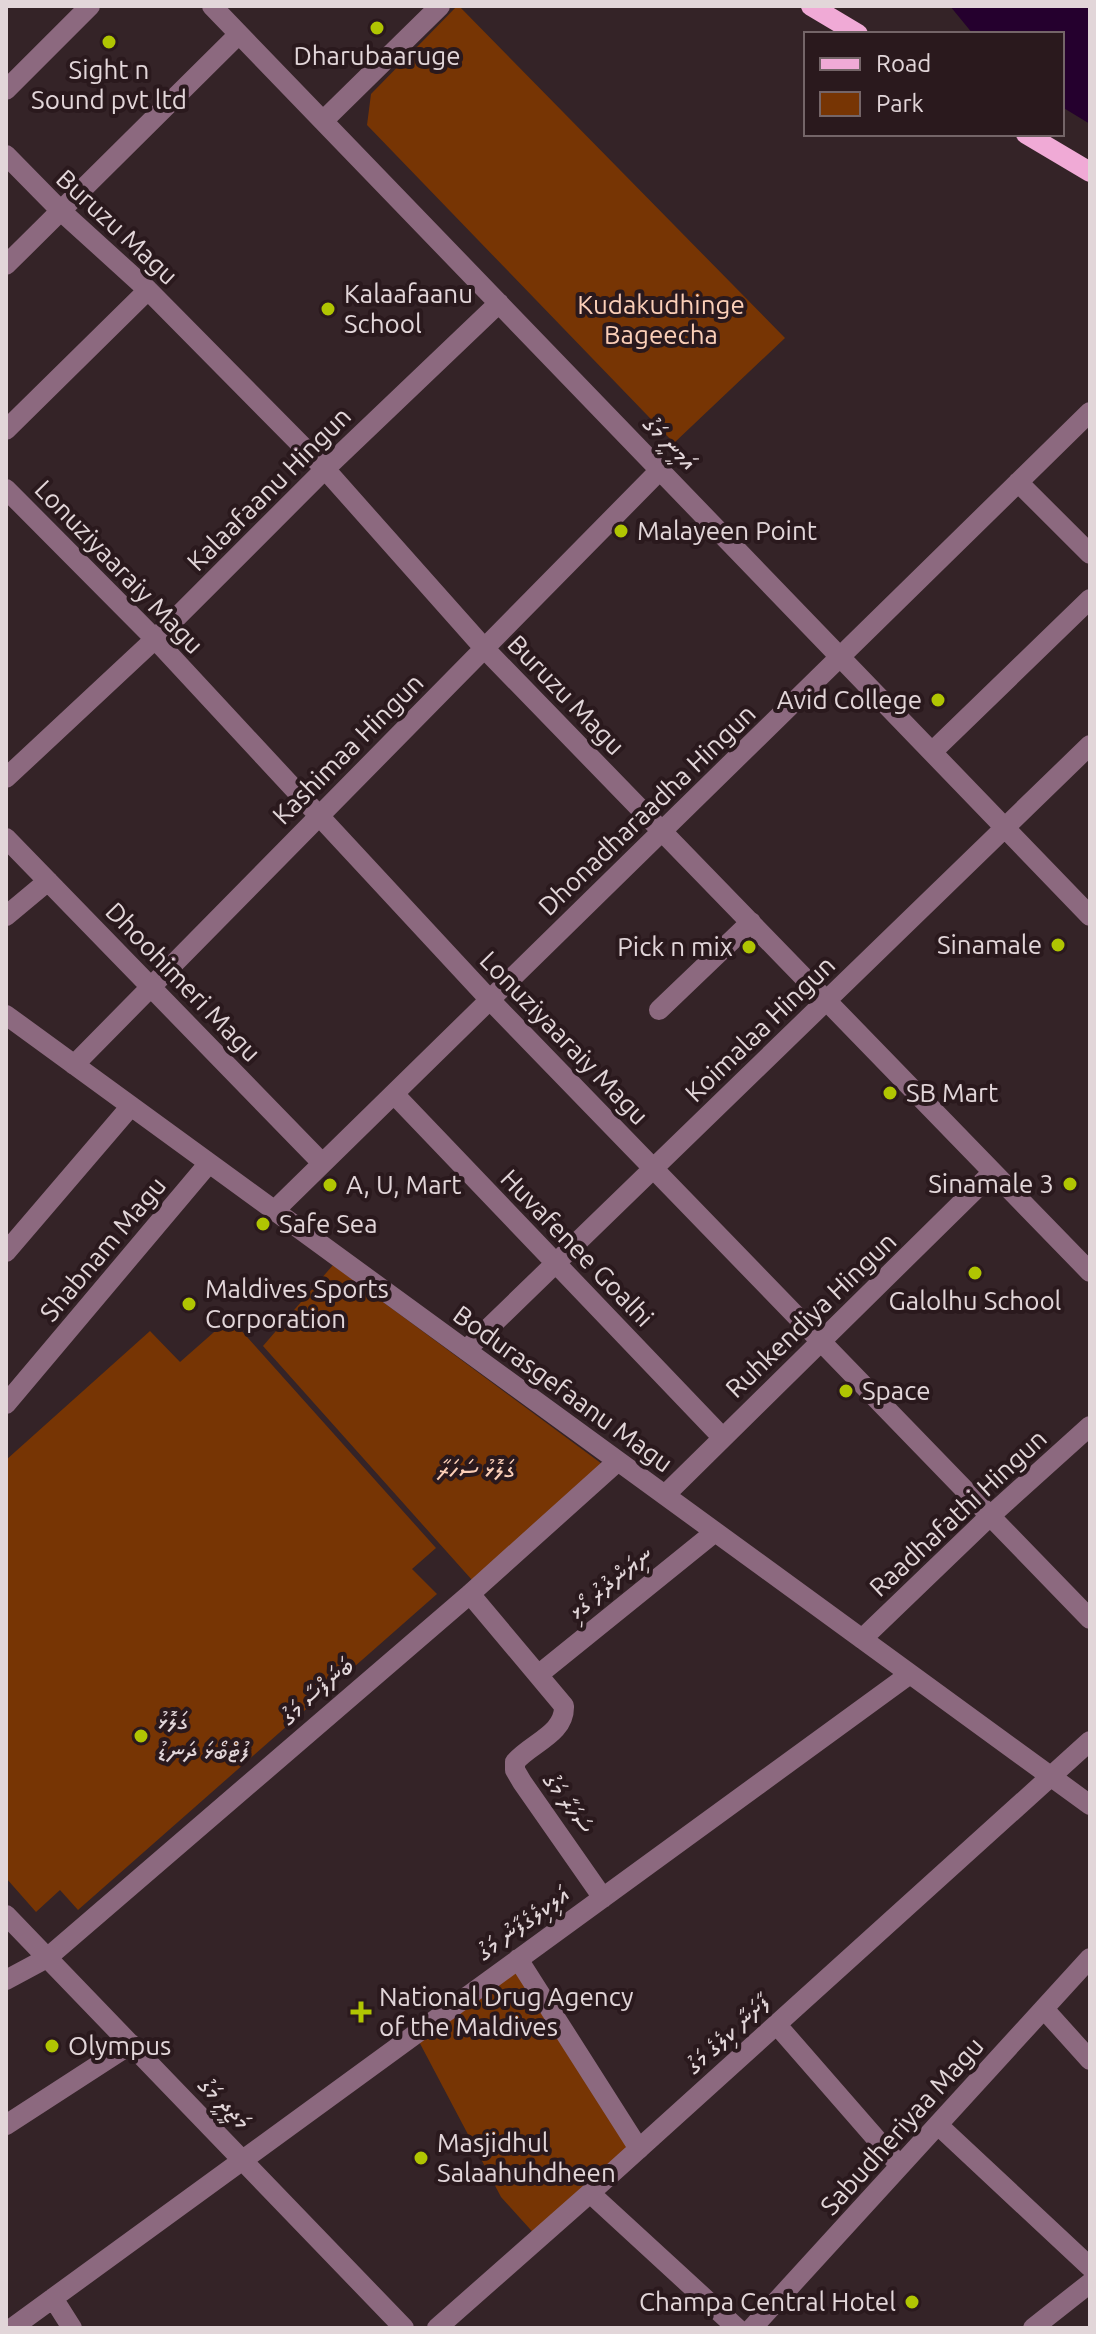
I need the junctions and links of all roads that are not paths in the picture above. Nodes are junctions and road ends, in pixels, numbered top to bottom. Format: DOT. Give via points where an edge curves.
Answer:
graph roads {
  1 [pos="90,6"];
  2 [pos="212,6"];
  3 [pos="440,6"];
  4 [pos="811,6"];
  5 [pos="855,32"];
  6 [pos="239,34"];
  7 [pos="6,90"];
  8 [pos="323,121"];
  9 [pos="1029,136"];
  10 [pos="6,155"];
  11 [pos="1090,172"];
  12 [pos="61,211"];
  13 [pos="6,265"];
  14 [pos="148,290"];
  15 [pos="499,303"];
  16 [pos="1090,412"];
  17 [pos="6,430"];
  18 [pos="325,469"];
  19 [pos="660,470"];
  20 [pos="1018,482"];
  21 [pos="6,489"];
  22 [pos="1090,554"];
  23 [pos="1090,599"];
  24 [pos="155,639"];
  25 [pos="484,648"];
  26 [pos="840,657"];
  27 [pos="1090,745"];
  28 [pos="932,752"];
  29 [pos="6,778"];
  30 [pos="319,816"];
  31 [pos="1005,828"];
  32 [pos="662,831"];
  33 [pos="6,838"];
  34 [pos="48,881"];
  35 [pos="6,916"];
  36 [pos="1090,916"];
  37 [pos="751,922"];
  38 [pos="150,987"];
  39 [pos="490,1000"];
  40 [pos="826,1000"];
  41 [pos="659,1010"];
  42 [pos="6,1015"];
  43 [pos="74,1065"];
  44 [pos="394,1094"];
  45 [pos="131,1106"];
  46 [pos="209,1163"];
  47 [pos="322,1163"];
  48 [pos="653,1168"];
  49 [pos="993,1172"];
  50 [pos="274,1211"];
  51 [pos="6,1252"];
  52 [pos="556,1263"];
  53 [pos="1090,1272"];
  54 [pos="821,1341"];
  55 [pos="466,1350"];
  56 [pos="6,1404"];
  57 [pos="1090,1426"];
  58 [pos="722,1437"];
  59 [pos="618,1461"];
  60 [pos="665,1495"];
  61 [pos="990,1516"];
  62 [pos="715,1532"];
  63 [pos="470,1594"];
  64 [pos="1090,1619"];
  65 [pos="862,1639"];
  66 [pos="910,1674"];
  67 [pos="538,1675"];
  68 [pos="1090,1741"];
  69 [pos="1051,1776"];
  70 [pos="1090,1805"];
  71 [pos="603,1898"];
  72 [pos="6,1915"];
  73 [pos="47,1958"];
  74 [pos="1090,1958"];
  75 [pos="518,1959"];
  76 [pos="6,1980"];
  77 [pos="1044,2009"];
  78 [pos="777,2025"];
  79 [pos="131,2044"];
  80 [pos="1090,2060"];
  81 [pos="6,2125"];
  82 [pos="938,2125"];
  83 [pos="639,2149"];
  84 [pos="242,2160"];
  85 [pos="900,2166"];
  86 [pos="590,2193"];
  87 [pos="1090,2267"];
  88 [pos="1090,2283"];
  89 [pos="53,2298"];
  90 [pos="12,2328"];
  91 [pos="72,2328"];
  92 [pos="404,2328"];
  93 [pos="437,2328"];
  94 [pos="737,2328"];
  95 [pos="752,2328"];
  96 [pos="1033,2328"];
  1 -- 7 [label="street"];
  2 -- 6 [label="street, އަމީނީ މަގު"];
  3 -- 8 [label="street"];
  4 -- 5 [label="main road"];
  6 -- 8 [label="street, އަމީނީ މަގު"];
  6 -- 12 [label="street"];
  8 -- 15 [label="street, އަމީނީ މަގު"];
  9 -- 11 [label="main road"];
  10 -- 12 [label="street, Buruzu Magu"];
  12 -- 13 [label="street"];
  12 -- 14 [label="street, Buruzu Magu"];
  14 -- 17 [label="street"];
  14 -- 18 [label="street, Buruzu Magu"];
  15 -- 18 [label="street, Kalaafaanu Hingun"];
  15 -- 19 [label="street, އަމީނީ މަގު"];
  16 -- 20 [label="street, Dhonadharaadha Hingun"];
  18 -- 24 [label="street, Kalaafaanu Hingun"];
  18 -- 25 [label="street, Buruzu Magu"];
  19 -- 25 [label="street, Kashimaa Hingun"];
  19 -- 26 [label="street, އަމީނީ މަގު"];
  20 -- 22 [label="street"];
  20 -- 26 [label="street, Dhonadharaadha Hingun"];
  21 -- 24 [label="street, Lonuziyaaraiy Magu"];
  23 -- 28 [label="street"];
  24 -- 29 [label="street, Kalaafaanu Hingun"];
  24 -- 30 [label="street, Lonuziyaaraiy Magu"];
  25 -- 30 [label="street, Kashimaa Hingun"];
  25 -- 32 [label="street, Buruzu Magu"];
  26 -- 28 [label="street, އަމީނީ މަގު"];
  26 -- 32 [label="street, Dhonadharaadha Hingun"];
  27 -- 31 [label="street, Koimalaa Hingun"];
  28 -- 31 [label="street, އަމީނީ މަގު"];
  30 -- 38 [label="street, Kashimaa Hingun"];
  30 -- 39 [label="street, Lonuziyaaraiy Magu"];
  31 -- 36 [label="street, އަމީނީ މަގު"];
  31 -- 40 [label="street, Koimalaa Hingun"];
  32 -- 37 [label="street, Buruzu Magu"];
  32 -- 39 [label="street, Dhonadharaadha Hingun"];
  33 -- 34 [label="street, Dhoohimeri Magu"];
  34 -- 35 [label="street"];
  34 -- 38 [label="street, Dhoohimeri Magu"];
  37 -- 40 [label="street, Buruzu Magu"];
  37 -- 41 [label="street"];
  38 -- 43 [label="street, Kashimaa Hingun"];
  38 -- 47 [label="street, Dhoohimeri Magu"];
  39 -- 44 [label="street, Dhonadharaadha Hingun"];
  39 -- 48 [label="street, Lonuziyaaraiy Magu"];
  40 -- 48 [label="street, Koimalaa Hingun"];
  40 -- 49 [label="street, Buruzu Magu"];
  42 -- 43 [label="street, Bodurasgefaanu Magu"];
  43 -- 45 [label="street, Bodurasgefaanu Magu"];
  44 -- 47 [label="street, Dhonadharaadha Hingun"];
  44 -- 52 [label="street, Huvafenee Goalhi"];
  45 -- 46 [label="street, Bodurasgefaanu Magu"];
  45 -- 51 [label="street"];
  46 -- 50 [label="street, Bodurasgefaanu Magu"];
  46 -- 56 [label="street, Shabnam Magu"];
  47 -- 50 [label="street, Dhonadharaadha Hingun"];
  48 -- 52 [label="street, Koimalaa Hingun"];
  48 -- 54 [label="street, Lonuziyaaraiy Magu"];
  49 -- 53 [label="street, Buruzu Magu"];
  49 -- 54 [label="street, Ruhkendiya Hingun"];
  50 -- 55 [label="street, Bodurasgefaanu Magu"];
  52 -- 55 [label="street, Koimalaa Hingun"];
  52 -- 58 [label="street, Huvafenee Goalhi"];
  54 -- 58 [label="street, Ruhkendiya Hingun"];
  54 -- 61 [label="street, Lonuziyaaraiy Magu"];
  55 -- 59 [label="street, Bodurasgefaanu Magu"];
  57 -- 61 [label="street, Raadhafathi Hingun"];
  58 -- 60 [label="street, Ruhkendiya Hingun"];
  59 -- 60 [label="street, Bodurasgefaanu Magu"];
  59 -- 63 [label="street, ބަނަފްސާ މަގު"];
  60 -- 62 [label="street, Bodurasgefaanu Magu"];
  61 -- 64 [label="street, Lonuziyaaraiy Magu"];
  61 -- 65 [label="street, Raadhafathi Hingun"];
  62 -- 65 [label="street, Bodurasgefaanu Magu"];
  62 -- 67 [label="street, ނިޔަންދުރު ގޯޅި"];
  63 -- 67 [label="street, ސަހަރާ މަގު"];
  63 -- 73 [label="street, ބަނަފްސާ މަގު"];
  65 -- 66 [label="street, Bodurasgefaanu Magu"];
  66 -- 69 [label="street, Bodurasgefaanu Magu"];
  66 -- 71 [label="street, އަލިކިލެގެފާނު މަގު"];
  67 -- 71 [label="street, ސަހަރާ މަގު" via="564,1706 564,1717 520,1756 515,1770"];
  68 -- 69 [label="street, ފާށަނާ ކިލެގެ މަގު"];
  69 -- 70 [label="street, Bodurasgefaanu Magu"];
  69 -- 78 [label="street, ފާށަނާ ކިލެގެ މަގު"];
  71 -- 75 [label="street, އަލިކިލެގެފާނު މަގު"];
  72 -- 73 [label="street, މަޖީދީ މަގު"];
  73 -- 76 [label="street, ބަނަފްސާ މަގު"];
  73 -- 79 [label="street, މަޖީދީ މަގު"];
  74 -- 77 [label="street, Sabudheriyaa Magu"];
  75 -- 83 [label="street"];
  75 -- 84 [label="street, އަލިކިލެގެފާނު މަގު"];
  77 -- 80 [label="street"];
  77 -- 82 [label="street, Sabudheriyaa Magu"];
  78 -- 83 [label="street, ފާށަނާ ކިލެގެ މަގު"];
  78 -- 85 [label="street"];
  79 -- 81 [label="street"];
  79 -- 84 [label="street, މަޖީދީ މަގު"];
  82 -- 85 [label="street, Sabudheriyaa Magu"];
  82 -- 87 [label="street"];
  83 -- 86 [label="street, ފާށަނާ ކިލެގެ މަގު"];
  84 -- 89 [label="street, އަލިކިލެގެފާނު މަގު"];
  84 -- 92 [label="street, މަޖީދީ މަގު"];
  85 -- 95 [label="street, Sabudheriyaa Magu"];
  86 -- 93 [label="street, ފާށަނާ ކިލެގެ މަގު"];
  86 -- 94 [label="street"];
  88 -- 96 [label="street"];
  89 -- 90 [label="street, އަލިކިލެގެފާނު މަގު"];
  89 -- 91 [label="street"];
}
